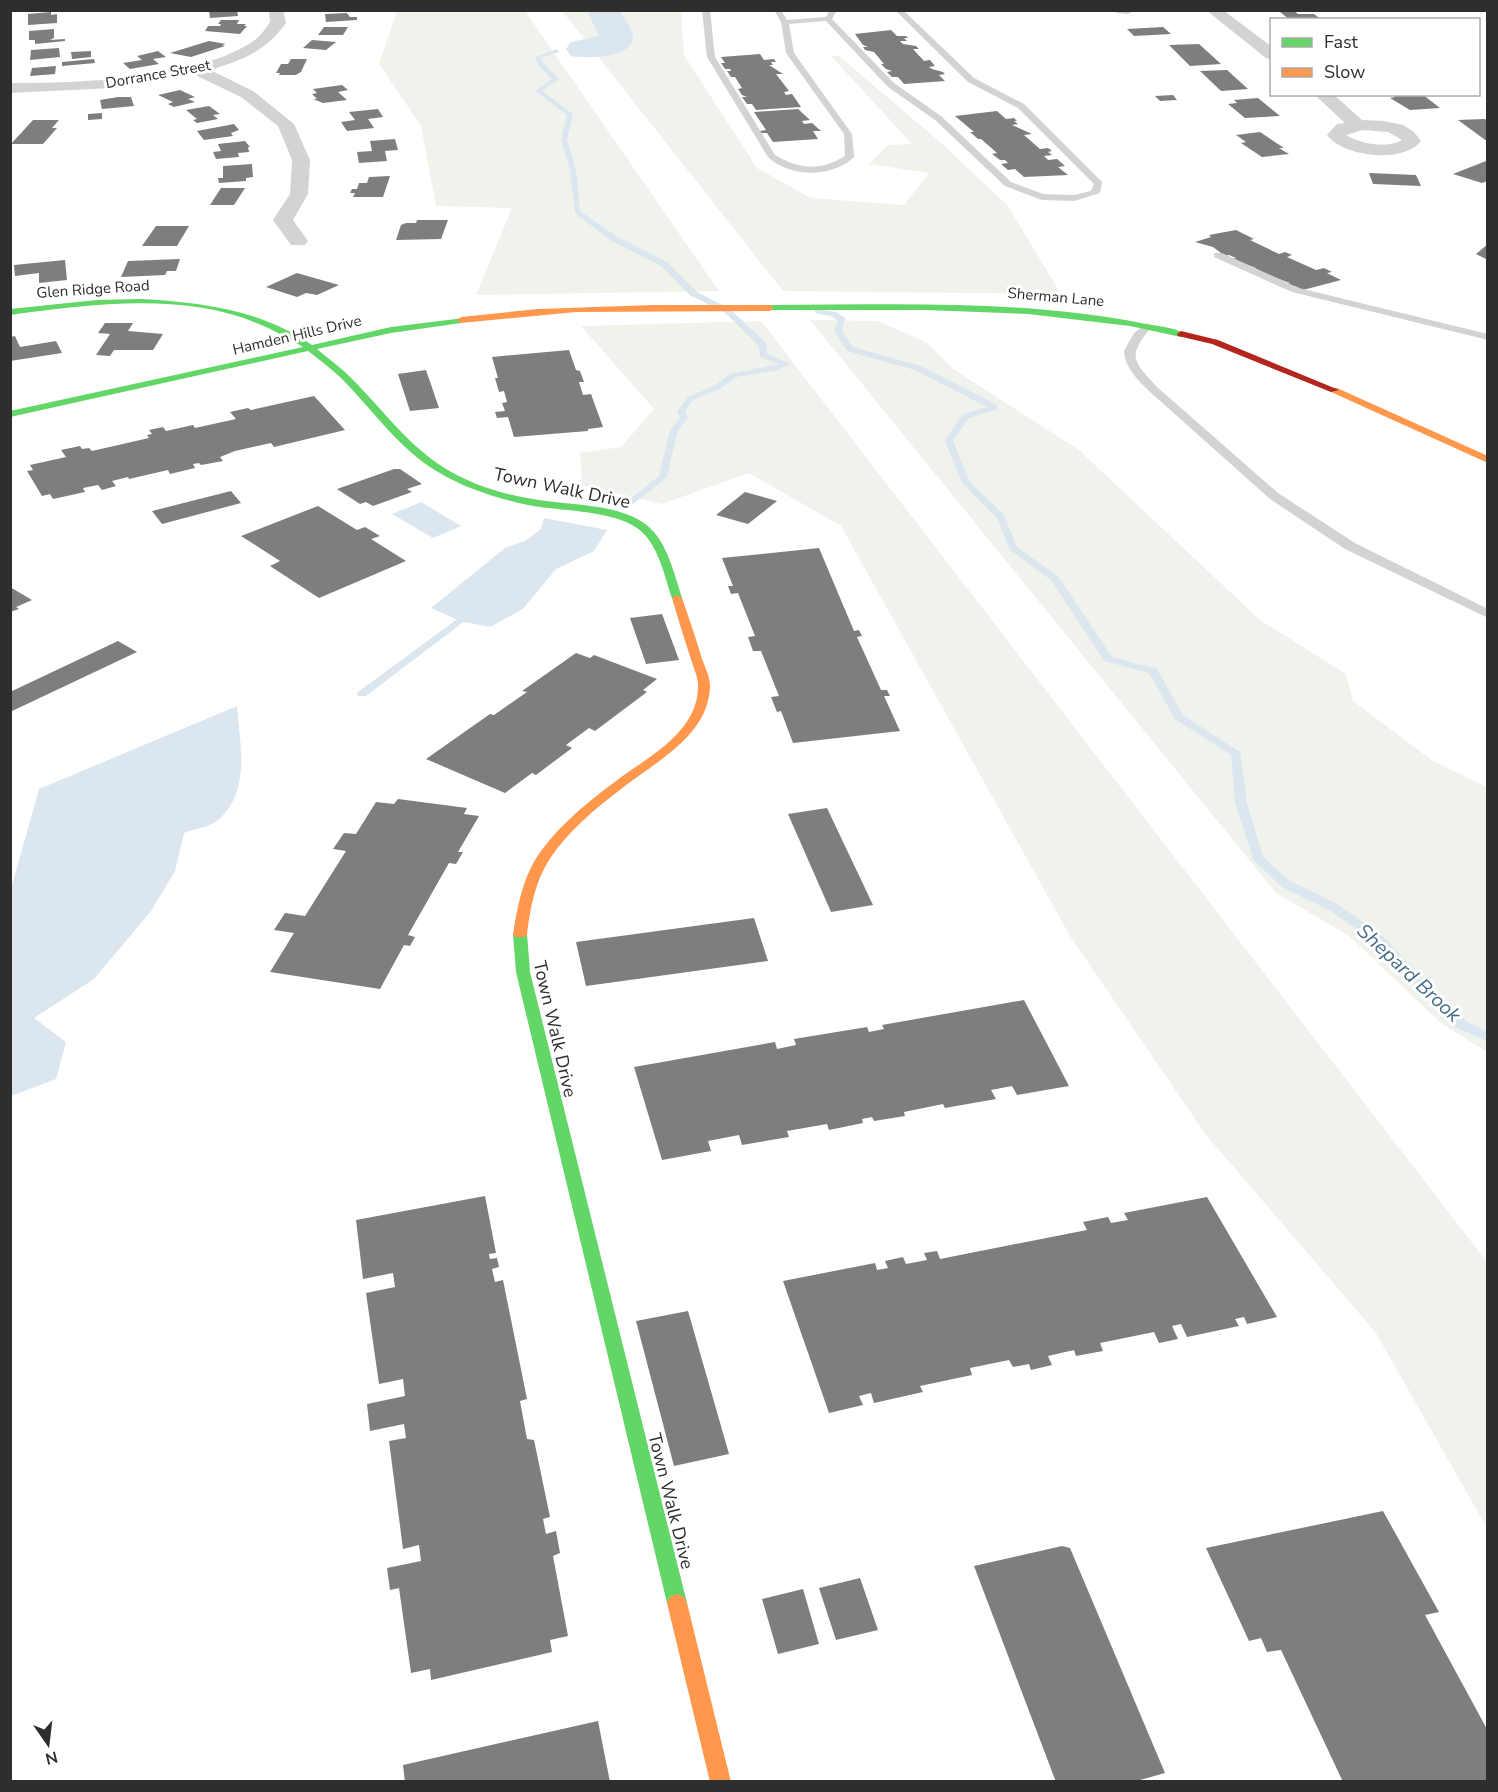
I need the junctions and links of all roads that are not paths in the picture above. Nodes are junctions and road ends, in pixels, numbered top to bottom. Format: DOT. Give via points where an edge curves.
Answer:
graph roads {
  1 [pos="276,10"];
  2 [pos="706,10"];
  3 [pos="777,10"];
  4 [pos="834,10"];
  5 [pos="898,10"];
  6 [pos="1122,10"];
  7 [pos="1128,10"];
  8 [pos="1213,10"];
  9 [pos="828,19"];
  10 [pos="785,22"];
  11 [pos="1270,53"];
  12 [pos="195,69"];
  13 [pos="10,88"];
  14 [pos="1324,96"];
  15 [pos="1358,125"];
  16 [pos="298,241"];
  17 [pos="1218,255"];
  18 [pos="594,308"];
  19 [pos="10,312"];
  20 [pos="1147,326"];
  21 [pos="1488,338"];
  22 [pos="313,348"];
  23 [pos="10,414"];
  24 [pos="1488,460"];
  25 [pos="1488,614"];
  26 [pos="721,1782"];
  1 -- 12 [label="street, Dorrance Street" via="277,27 264,40 237,55"];
  2 -- 10 [label="lane" via="711,57 772,157 782,165 807,171 835,168 850,157 848,134 790,53"];
  3 -- 10 [label="lane"];
  4 -- 9 [label="lane"];
  5 -- 9 [label="lane" via="971,80 1021,106 1099,184 1095,193 1074,198 1042,197 1008,184 938,118 891,85"];
  6 -- 7 [label="street"];
  8 -- 11 [label="street"];
  9 -- 10 [label="lane"];
  12 -- 13 [label="street, Dorrance Street" via="107,84"];
  12 -- 16 [label="street" via="247,94 285,124 301,160 298,194 283,220"];
  14 -- 15 [label="street"];
  17 -- 21 [label="lane" via="1296,290"];
  18 -- 20 [label="street, Sherman Lane" via="945,307 1049,311"];
  18 -- 22 [label="street, Hamden Hills Drive" via="466,317"];
  19 -- 22 [label="street, Glen Ridge Road" via="78,303 194,304 256,318"];
  20 -- 24 [label="street, Sherman Lane" via="1250,354"];
  20 -- 25 [label="lane" via="1129,347 1129,360 1136,371 1274,496 1350,546"];
  22 -- 23 [label="street, Hamden Hills Drive"];
  22 -- 26 [label="street, Town Walk Drive" via="357,390 402,442 438,468 491,493 624,516 641,524 658,546 696,654 705,691 687,734 567,829 542,861 531,884 519,946 521,968"];
}
